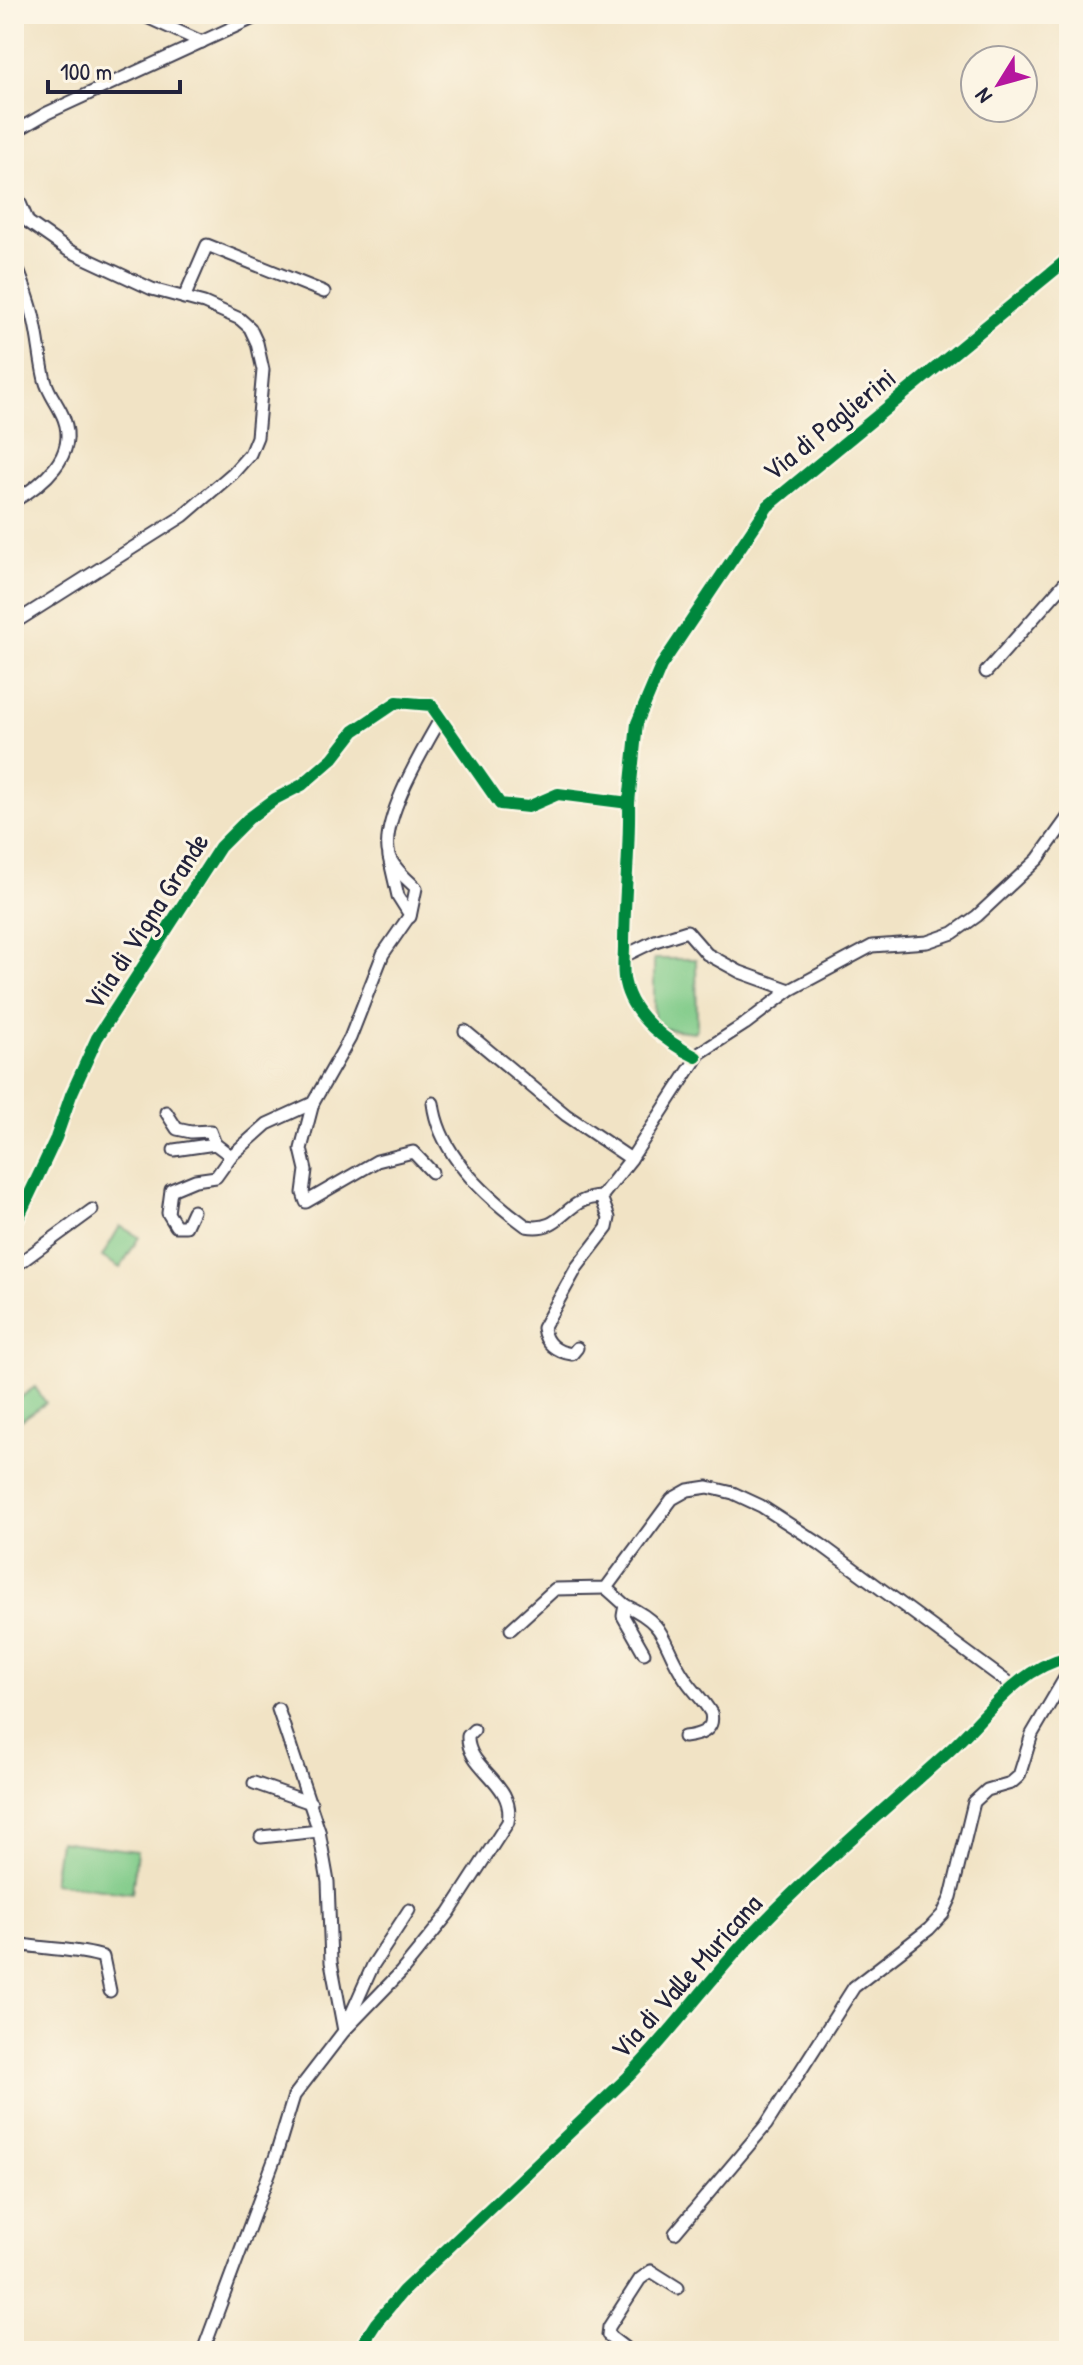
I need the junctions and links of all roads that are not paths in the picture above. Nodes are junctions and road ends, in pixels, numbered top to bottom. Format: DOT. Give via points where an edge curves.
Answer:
graph roads {
  1 [pos="140,14"];
  2 [pos="262,14"];
  3 [pos="202,42"];
  4 [pos="14,132"];
  5 [pos="14,189"];
  6 [pos="1069,258"];
  7 [pos="14,260"];
  8 [pos="324,292"];
  9 [pos="184,298"];
  10 [pos="14,501"];
  11 [pos="1069,578"];
  12 [pos="14,623"];
  13 [pos="986,672"];
  14 [pos="441,718"];
  15 [pos="629,803"];
  16 [pos="1069,816"];
  17 [pos="389,857"];
  18 [pos="410,915"];
  19 [pos="407,931"];
  20 [pos="624,956"];
  21 [pos="790,990"];
  22 [pos="465,1031"];
  23 [pos="696,1057"];
  24 [pos="313,1103"];
  25 [pos="433,1103"];
  26 [pos="166,1112"];
  27 [pos="215,1144"];
  28 [pos="174,1150"];
  29 [pos="231,1156"];
  30 [pos="631,1159"];
  31 [pos="432,1172"];
  32 [pos="601,1197"];
  33 [pos="92,1210"];
  34 [pos="193,1211"];
  35 [pos="14,1227"];
  36 [pos="14,1267"];
  37 [pos="577,1348"];
  38 [pos="606,1588"];
  39 [pos="625,1605"];
  40 [pos="511,1629"];
  41 [pos="644,1653"];
  42 [pos="1069,1657"];
  43 [pos="1069,1671"];
  44 [pos="1014,1687"];
  45 [pos="278,1709"];
  46 [pos="474,1730"];
  47 [pos="684,1737"];
  48 [pos="254,1783"];
  49 [pos="311,1803"];
  50 [pos="319,1831"];
  51 [pos="261,1837"];
  52 [pos="409,1910"];
  53 [pos="14,1943"];
  54 [pos="110,1991"];
  55 [pos="344,2031"];
  56 [pos="675,2233"];
  57 [pos="678,2288"];
  58 [pos="203,2351"];
  59 [pos="358,2351"];
  60 [pos="629,2351"];
  1 -- 3 [label="street"];
  2 -- 3 [label="street"];
  3 -- 4 [label="street"];
  5 -- 9 [label="street" via="26,219 53,241 142,285"];
  6 -- 15 [label="street, Via di Paglierini" via="768,506 661,666 637,723"];
  7 -- 10 [label="street" via="33,315 47,385 67,429 58,464"];
  8 -- 9 [label="street" via="207,245"];
  9 -- 12 [label="street" via="236,316 255,338 263,374 259,431 252,450 195,507"];
  11 -- 13 [label="street"];
  14 -- 15 [label="street" via="500,804 528,807 558,794"];
  14 -- 17 [label="street" via="386,832"];
  14 -- 35 [label="street, Viia di Vigna Grande" via="431,705 397,702 354,731 302,785 266,805 220,847 97,1038"];
  15 -- 20 [label="street"];
  16 -- 21 [label="street" via="1038,859 953,933 927,942 872,946"];
  17 -- 18 [label="street" via="398,896"];
  17 -- 18 [label="street" via="416,888"];
  18 -- 19 [label="street"];
  18 -- 24 [label="street" via="383,954 350,1038"];
  20 -- 21 [label="street" via="687,931 707,954"];
  20 -- 23 [label="street" via="625,984 634,1003 658,1033"];
  21 -- 23 [label="street"];
  22 -- 30 [label="street" via="566,1115"];
  23 -- 30 [label="street"];
  24 -- 29 [label="street" via="267,1124"];
  24 -- 31 [label="street" via="301,1149 306,1202 377,1161 413,1152"];
  25 -- 32 [label="street" via="435,1120 459,1163 526,1226 551,1225 580,1201"];
  26 -- 27 [label="street" via="177,1129 210,1131"];
  27 -- 28 [label="street"];
  27 -- 29 [label="street"];
  29 -- 34 [label="street" via="216,1177 171,1190 168,1213 176,1226 186,1226"];
  30 -- 32 [label="street"];
  32 -- 37 [label="street" via="607,1228 543,1328 557,1350 572,1354"];
  33 -- 36 [label="street"];
  38 -- 39 [label="street"];
  38 -- 40 [label="street" via="555,1589"];
  38 -- 44 [label="street" via="675,1497 696,1487 720,1489 802,1532"];
  39 -- 41 [label="street" via="623,1616"];
  39 -- 47 [label="street" via="661,1630 679,1669 711,1713 709,1728"];
  42 -- 44 [label="street, Via di Valle Muricana" via="1040,1667"];
  43 -- 56 [label="street" via="1032,1734 1019,1776 974,1802 943,1914 854,1987 772,2117"];
  44 -- 59 [label="street, Via di Valle Muricana" via="758,1927 628,2077 403,2291"];
  45 -- 49 [label="street"];
  46 -- 55 [label="street" via="469,1746 503,1790 508,1822 449,1913"];
  48 -- 49 [label="street"];
  49 -- 50 [label="street"];
  50 -- 51 [label="street"];
  50 -- 55 [label="street" via="328,1882 332,1969"];
  52 -- 55 [label="street" via="373,1965"];
  53 -- 54 [label="street" via="103,1957"];
  55 -- 58 [label="street" via="292,2101"];
  57 -- 60 [label="street" via="651,2271 640,2279 609,2327 608,2335"];
}
